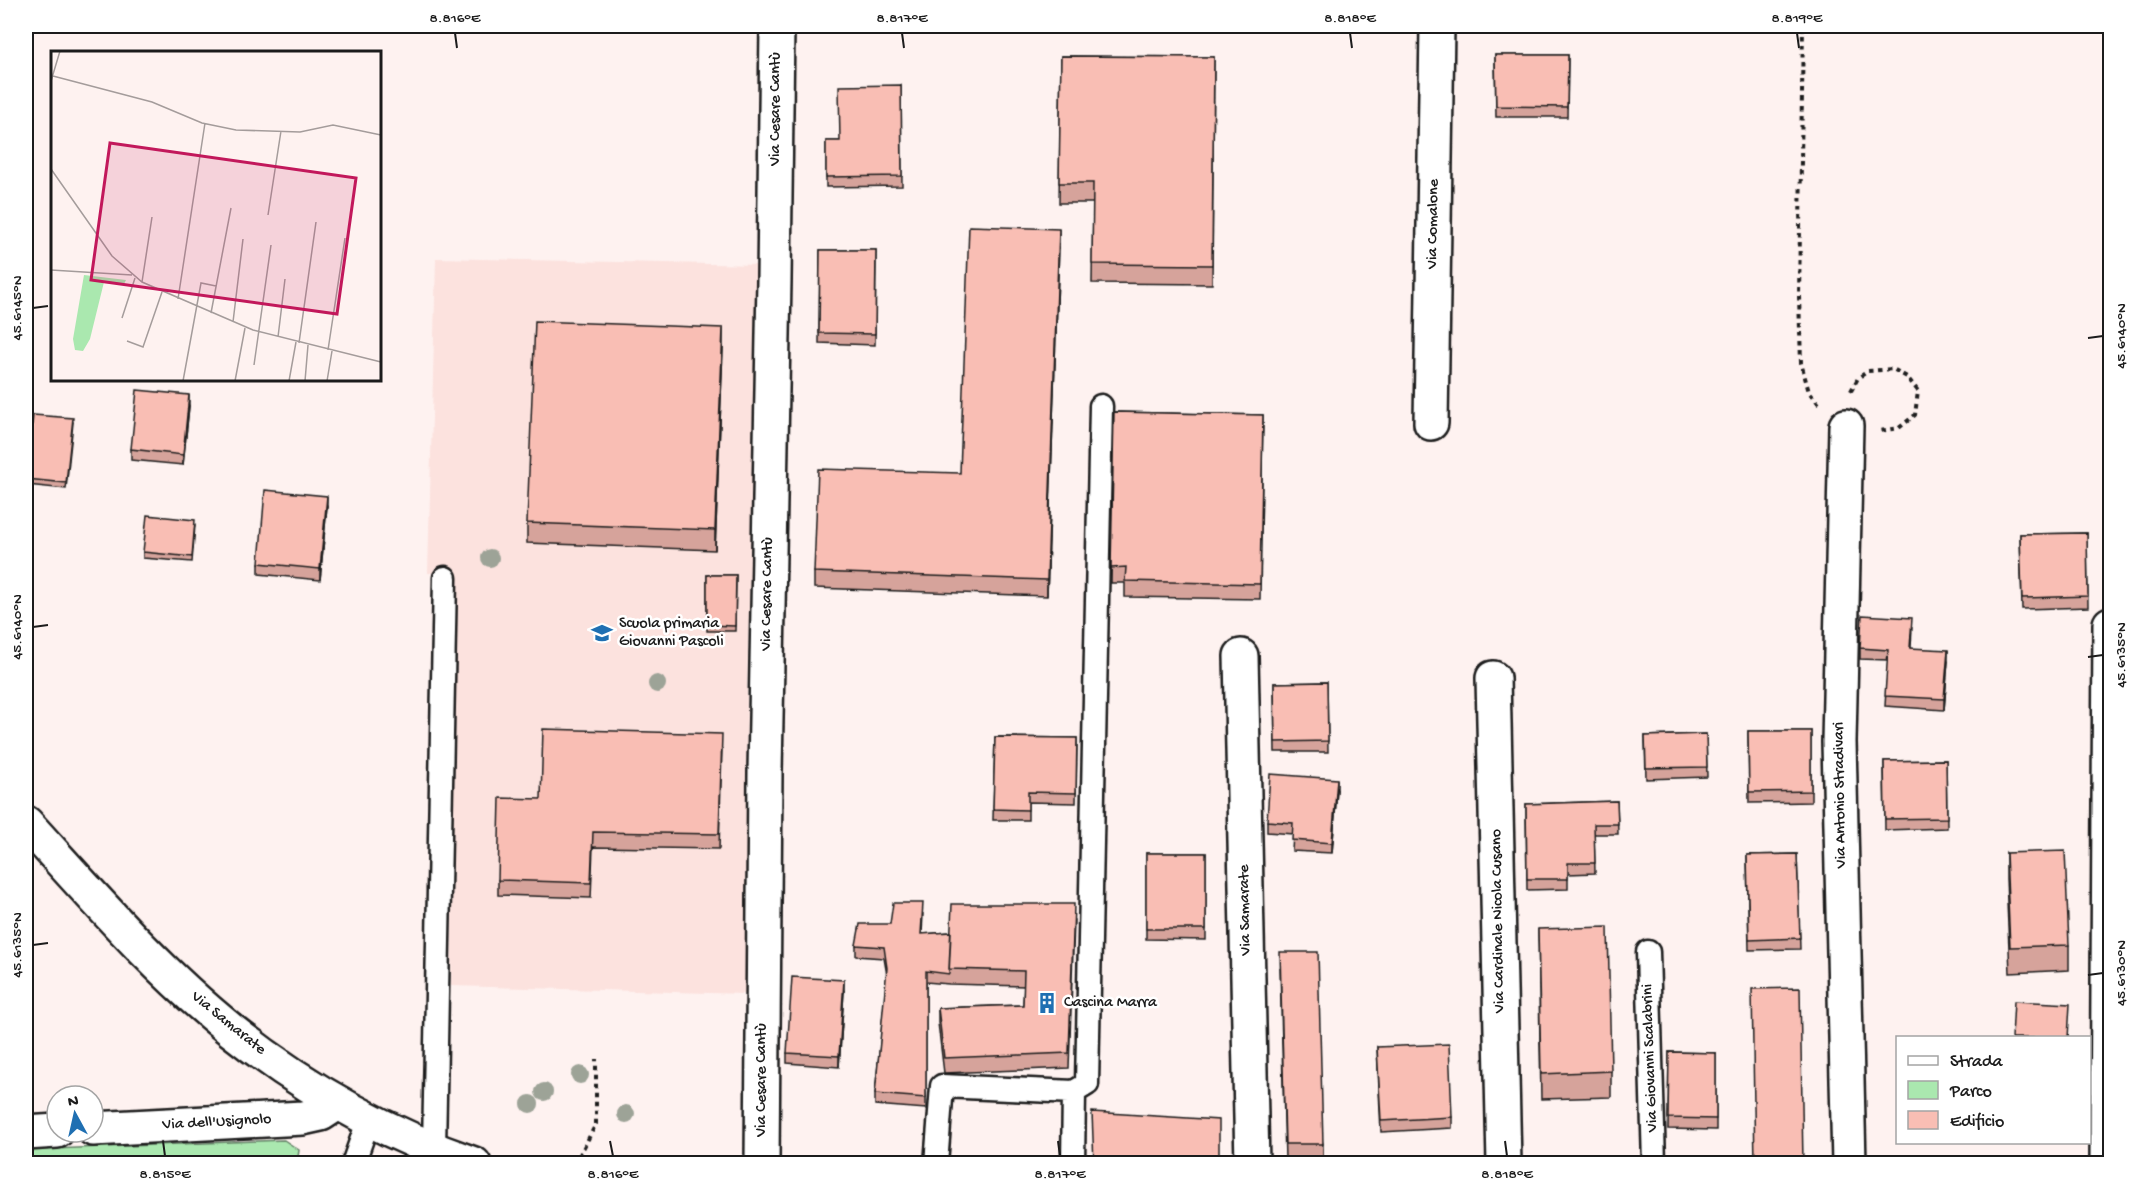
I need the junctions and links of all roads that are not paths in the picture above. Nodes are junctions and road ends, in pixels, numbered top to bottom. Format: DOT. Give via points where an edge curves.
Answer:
graph roads {
  1 [pos="777,26"];
  2 [pos="1437,26"];
  3 [pos="1101,406"];
  4 [pos="1431,423"];
  5 [pos="1845,426"];
  6 [pos="445,578"];
  7 [pos="2110,624"];
  8 [pos="1241,656"];
  9 [pos="1493,678"];
  10 [pos="26,823"];
  11 [pos="1648,952"];
  12 [pos="1074,1092"];
  13 [pos="338,1103"];
  14 [pos="369,1119"];
  15 [pos="105,1128"];
  16 [pos="45,1132"];
  17 [pos="26,1133"];
  18 [pos="434,1148"];
  19 [pos="353,1164"];
  20 [pos="474,1164"];
  21 [pos="762,1164"];
  22 [pos="936,1164"];
  23 [pos="1072,1164"];
  24 [pos="1252,1164"];
  25 [pos="1504,1164"];
  26 [pos="1654,1164"];
  27 [pos="1850,1164"];
  28 [pos="2107,1164"];
  1 -- 21 [label="street, Via Cesare Cantù"];
  2 -- 4 [label="street, Via Comalone"];
  3 -- 12 [label="lane" via="1087,1084"];
  5 -- 27 [label="street, Via Antonio Stradivari" via="1839,742"];
  6 -- 18 [label="lane"];
  7 -- 28 [label="street"];
  8 -- 24 [label="street, Via Samarate"];
  9 -- 25 [label="street, Via Cardinale Nicola Cusano"];
  10 -- 13 [label="street, Via Samarate" via="132,938 210,1012 269,1058"];
  11 -- 26 [label="lane, Via Giovanni Scalabrini"];
  12 -- 22 [label="lane" via="942,1086"];
  12 -- 23 [label="lane"];
  13 -- 14 [label="street, Via Samarate"];
  13 -- 15 [label="street, Via dell'Usignolo" via="321,1114 303,1118"];
  14 -- 18 [label="street, Via Samarate"];
  14 -- 19 [label="lane"];
  16 -- 17 [label="street"];
  18 -- 20 [label="street, Via Samarate"];
}
